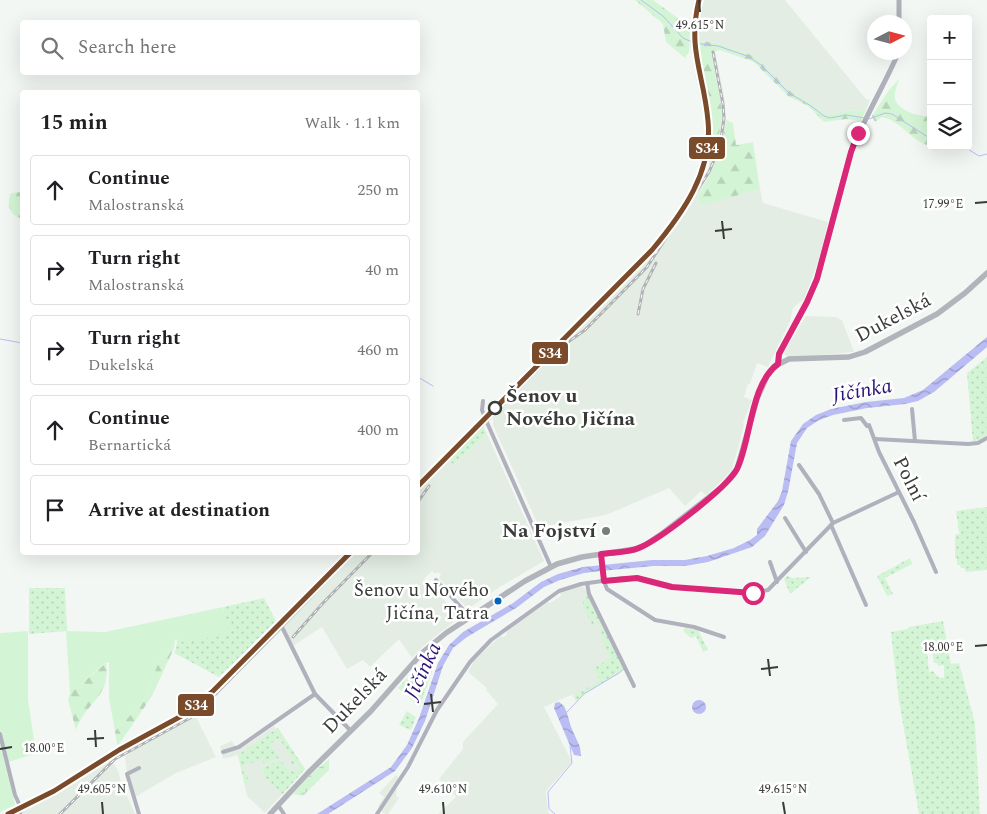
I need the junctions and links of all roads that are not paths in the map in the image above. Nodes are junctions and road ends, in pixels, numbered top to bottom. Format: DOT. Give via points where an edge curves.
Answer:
graph roads {
  1 [pos="898,0"];
  2 [pos="899,15"];
  3 [pos="894,60"];
  4 [pos="987,273"];
  5 [pos="778,364"];
  6 [pos="483,401"];
  7 [pos="912,410"];
  8 [pos="844,420"];
  9 [pos="987,438"];
  10 [pos="875,439"];
  11 [pos="915,441"];
  12 [pos="799,465"];
  13 [pos="899,492"];
  14 [pos="785,518"];
  15 [pos="832,524"];
  16 [pos="806,552"];
  17 [pos="601,554"];
  18 [pos="770,562"];
  19 [pos="551,567"];
  20 [pos="936,572"];
  21 [pos="436,580"];
  22 [pos="604,581"];
  23 [pos="777,582"];
  24 [pos="587,583"];
  25 [pos="866,605"];
  26 [pos="470,617"];
  27 [pos="283,629"];
  28 [pos="724,637"];
  29 [pos="634,686"];
  30 [pos="315,694"];
  31 [pos="351,731"];
  32 [pos="0,734"];
  33 [pos="223,752"];
  34 [pos="139,768"];
  35 [pos="278,805"];
  36 [pos="20,814"];
  37 [pos="139,814"];
  38 [pos="270,814"];
  39 [pos="284,814"];
  40 [pos="376,814"];
  1 -- 2 [label="street"];
  3 -- 5 [label="street" via="851,152 817,279 779,354"];
  4 -- 5 [label="main road, Dukelská" via="937,314 865,352 848,357 789,359"];
  5 -- 17 [label="main road, Dukelská" via="760,390 739,464 726,483 645,545 629,551"];
  6 -- 19 [label="street" via="485,418"];
  7 -- 11 [label="street"];
  8 -- 10 [label="street, Polní" via="861,418"];
  9 -- 11 [label="street" via="968,444"];
  10 -- 11 [label="street"];
  10 -- 13 [label="street, Polní"];
  12 -- 15 [label="street" via="819,494"];
  13 -- 15 [label="street"];
  13 -- 20 [label="street, Polní"];
  14 -- 16 [label="street"];
  15 -- 16 [label="street"];
  15 -- 25 [label="street"];
  16 -- 23 [label="street"];
  17 -- 19 [label="main road, Dukelská"];
  17 -- 22 [label="street"];
  18 -- 23 [label="street"];
  19 -- 26 [label="main road, Dukelská"];
  21 -- 26 [label="street"];
  22 -- 23 [label="street" via="637,578 672,587 753,593 768,590"];
  22 -- 24 [label="street"];
  22 -- 28 [label="street" via="607,590 655,620 694,627"];
  24 -- 29 [label="street" via="589,594"];
  24 -- 40 [label="street" via="553,595 480,650 437,710 408,767"];
  26 -- 31 [label="main road, Dukelská" via="426,649"];
  27 -- 30 [label="street"];
  30 -- 31 [label="street"];
  30 -- 33 [label="street" via="238,747"];
  31 -- 35 [label="main road, Dukelská"];
  32 -- 36 [label="street"];
  34 -- 37 [label="street" via="127,774"];
  35 -- 38 [label="main road, Dukelská"];
  35 -- 39 [label="street"];
}
